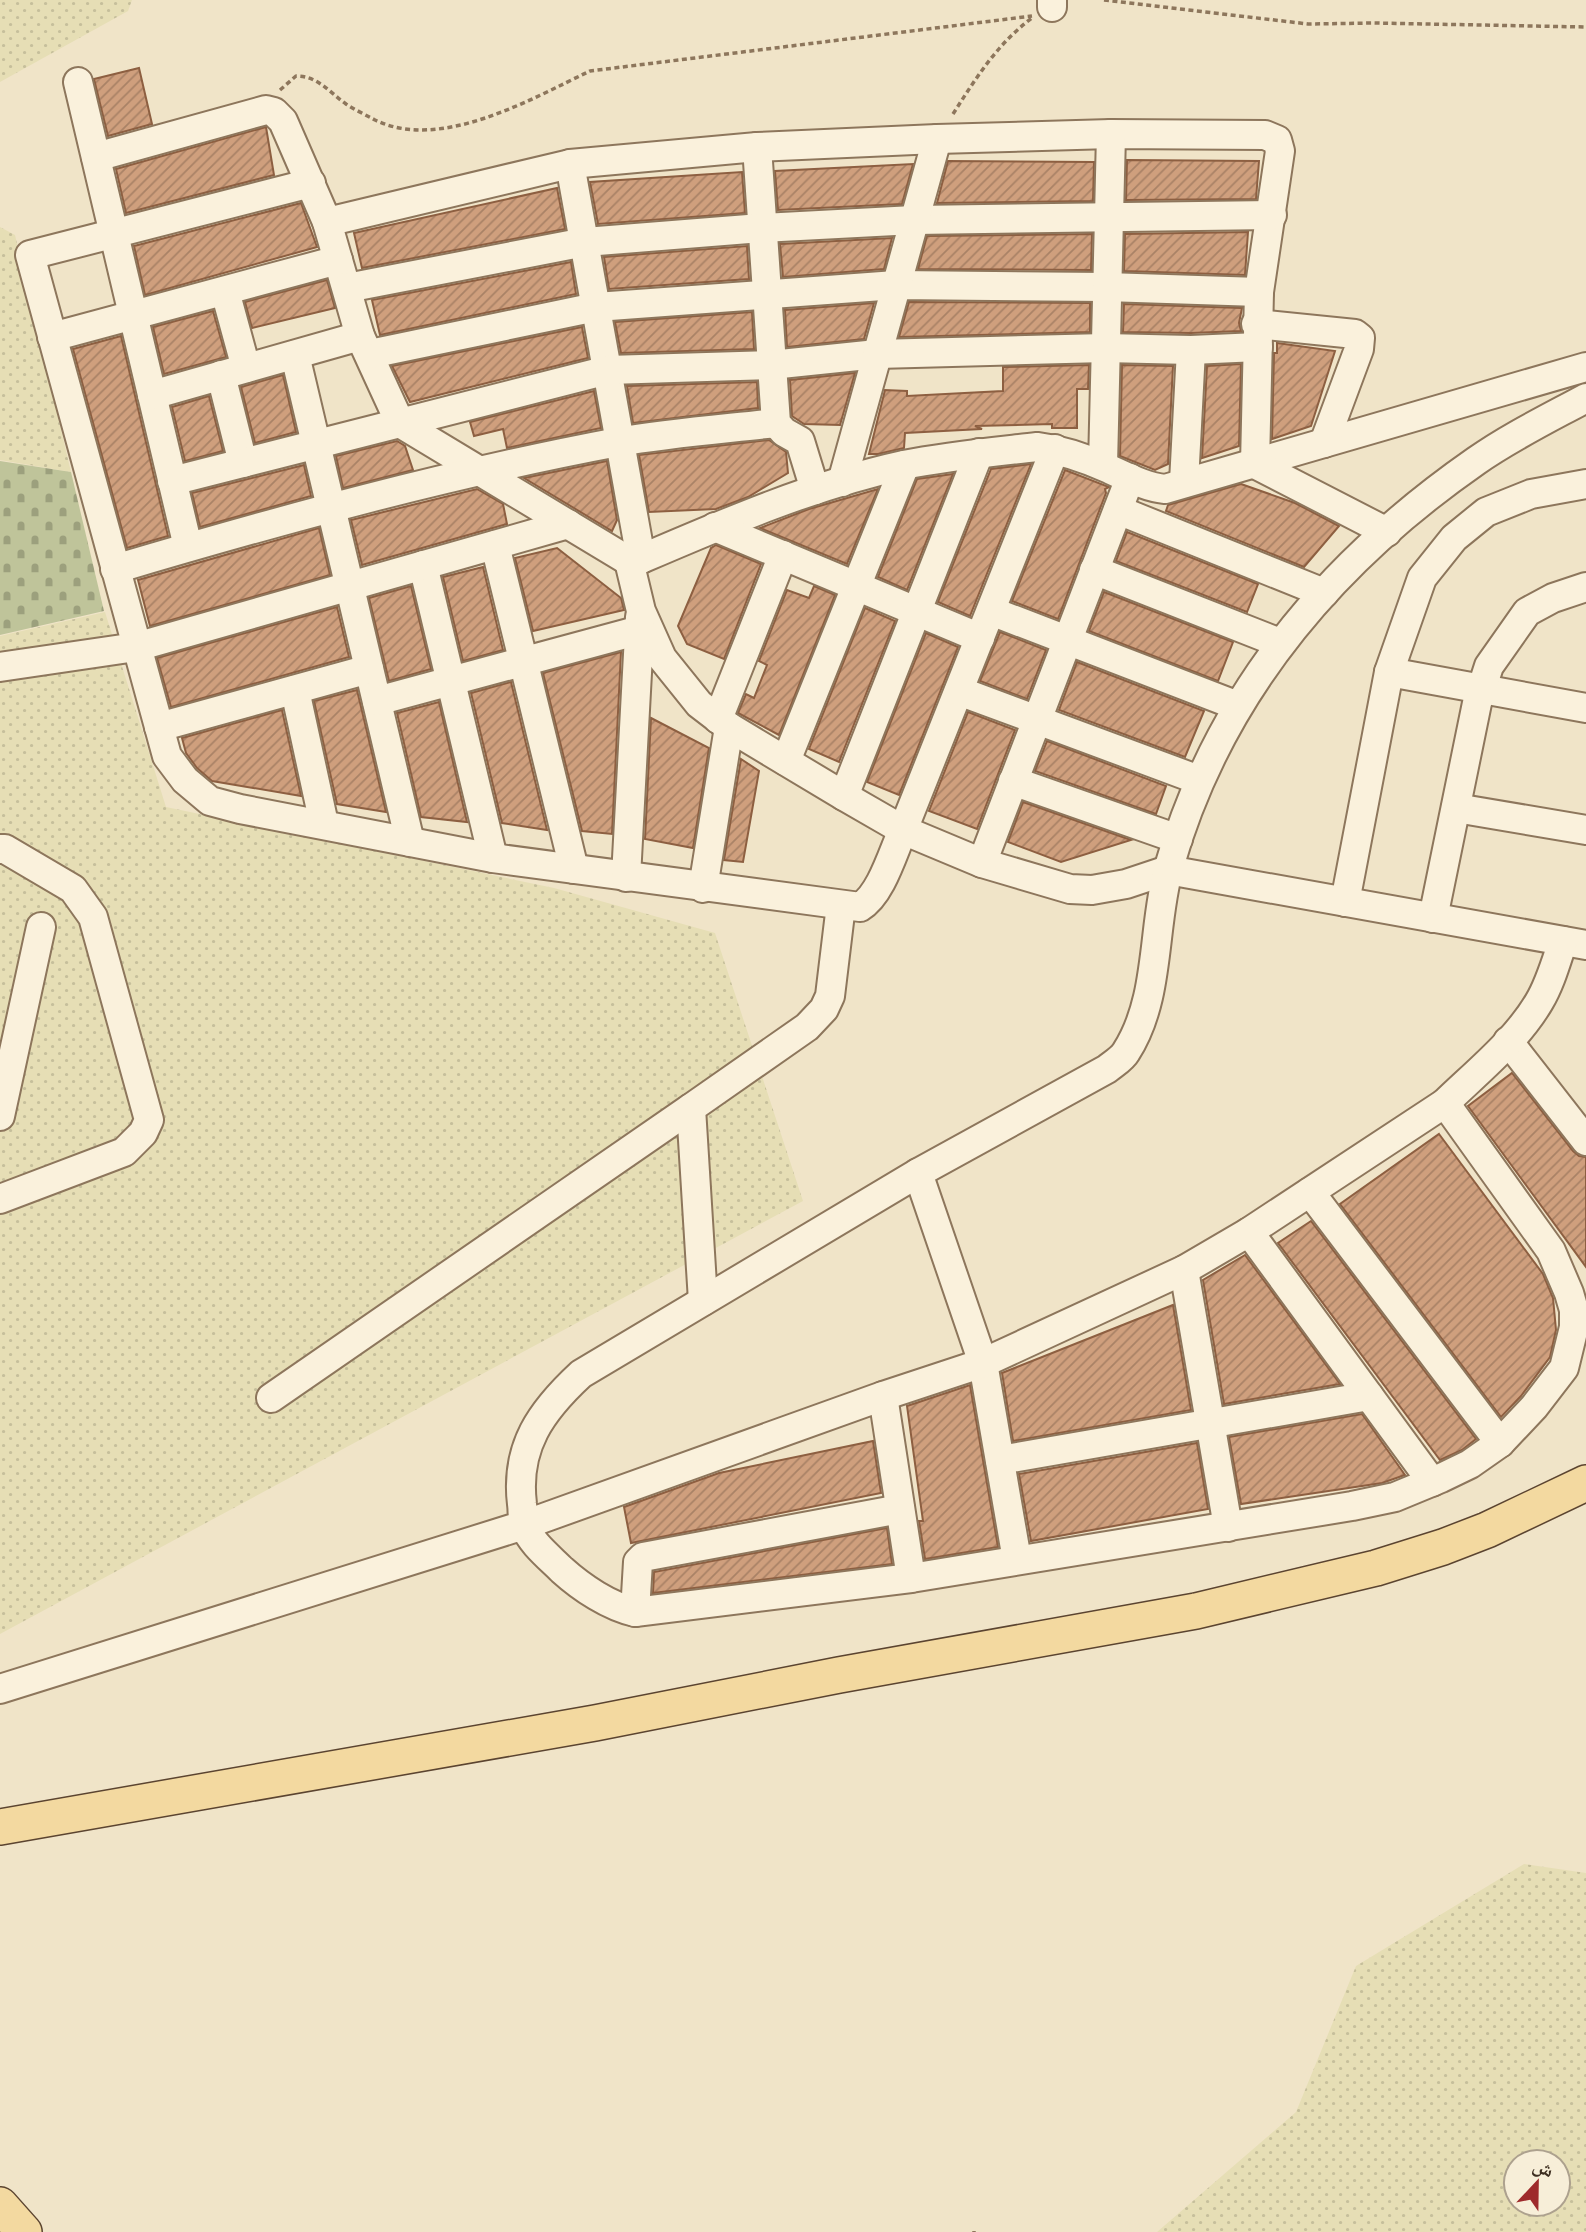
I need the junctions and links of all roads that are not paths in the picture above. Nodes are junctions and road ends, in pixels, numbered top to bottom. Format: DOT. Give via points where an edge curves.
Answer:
graph roads {
  1 [pos="78,82"];
  2 [pos="1111,134"];
  3 [pos="937,139"];
  4 [pos="757,147"];
  5 [pos="96,157"];
  6 [pos="570,164"];
  7 [pos="311,183"];
  8 [pos="1272,215"];
  9 [pos="1108,217"];
  10 [pos="914,220"];
  11 [pos="327,222"];
  12 [pos="761,228"];
  13 [pos="114,234"];
  14 [pos="584,242"];
  15 [pos="338,260"];
  16 [pos="896,285"];
  17 [pos="1107,287"];
  18 [pos="347,288"];
  19 [pos="225,290"];
  20 [pos="1259,292"];
  21 [pos="766,295"];
  22 [pos="596,307"];
  23 [pos="133,316"];
  24 [pos="1257,336"];
  25 [pos="52,337"];
  26 [pos="365,345"];
  27 [pos="1105,348"];
  28 [pos="1191,350"];
  29 [pos="877,354"];
  30 [pos="295,355"];
  31 [pos="771,365"];
  32 [pos="1586,367"];
  33 [pos="608,370"];
  34 [pos="234,372"];
  35 [pos="152,395"];
  36 [pos="1586,398"];
  37 [pos="400,423"];
  38 [pos="776,423"];
  39 [pos="621,442"];
  40 [pos="1324,443"];
  41 [pos="317,444"];
  42 [pos="1055,449"];
  43 [pos="979,453"];
  44 [pos="243,463"];
  45 [pos="1255,464"];
  46 [pos="905,465"];
  47 [pos="1103,466"];
  48 [pos="479,471"];
  49 [pos="1130,478"];
  50 [pos="172,481"];
  51 [pos="842,481"];
  52 [pos="1184,482"];
  53 [pos="1586,484"];
  54 [pos="815,489"];
  55 [pos="331,508"];
  56 [pos="1118,510"];
  57 [pos="568,524"];
  58 [pos="715,527"];
  59 [pos="1387,532"];
  60 [pos="495,545"];
  61 [pos="188,547"];
  62 [pos="783,555"];
  63 [pos="636,560"];
  64 [pos="423,565"];
  65 [pos="115,569"];
  66 [pos="1094,570"];
  67 [pos="350,586"];
  68 [pos="856,586"];
  69 [pos="1586,587"];
  70 [pos="1324,593"];
  71 [pos="991,611"];
  72 [pos="916,612"];
  73 [pos="640,621"];
  74 [pos="980,638"];
  75 [pos="1067,640"];
  76 [pos="1280,643"];
  77 [pos="136,647"];
  78 [pos="524,661"];
  79 [pos="0,667"];
  80 [pos="369,669"];
  81 [pos="1389,672"];
  82 [pos="451,681"];
  83 [pos="1482,689"];
  84 [pos="295,690"];
  85 [pos="959,691"];
  86 [pos="377,701"];
  87 [pos="1238,706"];
  88 [pos="1586,708"];
  89 [pos="1037,719"];
  90 [pos="723,723"];
  91 [pos="159,727"];
  92 [pos="786,761"];
  93 [pos="1199,780"];
  94 [pos="1013,781"];
  95 [pos="844,796"];
  96 [pos="1456,808"];
  97 [pos="324,824"];
  98 [pos="903,830"];
  99 [pos="1586,830"];
  100 [pos="1178,839"];
  101 [pos="410,842"];
  102 [pos="0,849"];
  103 [pos="493,858"];
  104 [pos="982,863"];
  105 [pos="574,869"];
  106 [pos="1168,870"];
  107 [pos="626,877"];
  108 [pos="703,888"];
  109 [pos="1345,902"];
  110 [pos="841,905"];
  111 [pos="1433,918"];
  112 [pos="41,927"];
  113 [pos="1575,943"];
  114 [pos="1508,1041"];
  115 [pos="1445,1103"];
  116 [pos="691,1108"];
  117 [pos="0,1116"];
  118 [pos="1586,1141"];
  119 [pos="918,1172"];
  120 [pos="1310,1192"];
  121 [pos="0,1199"];
  122 [pos="1249,1232"];
  123 [pos="1184,1270"];
  124 [pos="703,1301"];
  125 [pos="983,1363"];
  126 [pos="883,1395"];
  127 [pos="1369,1396"];
  128 [pos="271,1398"];
  129 [pos="1210,1424"];
  130 [pos="1500,1443"];
  131 [pos="1000,1460"];
  132 [pos="1432,1482"];
  133 [pos="1586,1483"];
  134 [pos="900,1509"];
  135 [pos="524,1525"];
  136 [pos="1228,1527"];
  137 [pos="1017,1560"];
  138 [pos="911,1578"];
  139 [pos="635,1612"];
  140 [pos="0,1689"];
  141 [pos="0,1827"];
  142 [pos="0,2205"];
  143 [pos="24,2232"];
  1 -- 5 [label="street"];
  2 -- 3 [label="street"];
  2 -- 8 [label="street" via="1274,138 1280,151"];
  2 -- 9 [label="street"];
  3 -- 4 [label="street"];
  3 -- 10 [label="street"];
  4 -- 6 [label="street"];
  4 -- 12 [label="street"];
  5 -- 7 [label="street" via="265,110 283,121"];
  5 -- 13 [label="street"];
  6 -- 11 [label="street"];
  6 -- 14 [label="street"];
  7 -- 11 [label="street"];
  7 -- 13 [label="street"];
  8 -- 9 [label="street"];
  8 -- 20 [label="street"];
  9 -- 10 [label="street"];
  9 -- 17 [label="street"];
  10 -- 12 [label="street"];
  10 -- 16 [label="street"];
  11 -- 15 [label="street"];
  12 -- 14 [label="street"];
  12 -- 21 [label="street"];
  13 -- 23 [label="street"];
  13 -- 25 [label="street" via="30,255"];
  14 -- 18 [label="street"];
  14 -- 22 [label="street"];
  15 -- 18 [label="street"];
  15 -- 19 [label="street"];
  16 -- 17 [label="street"];
  16 -- 21 [label="street"];
  16 -- 29 [label="street"];
  17 -- 20 [label="street"];
  17 -- 27 [label="street"];
  18 -- 26 [label="street"];
  19 -- 23 [label="street"];
  19 -- 34 [label="street"];
  20 -- 24 [label="street"];
  21 -- 22 [label="street"];
  21 -- 31 [label="street"];
  22 -- 26 [label="street"];
  22 -- 33 [label="street"];
  23 -- 25 [label="street"];
  23 -- 35 [label="street"];
  24 -- 28 [label="street"];
  24 -- 40 [label="street" via="1355,334 1360,338"];
  24 -- 45 [label="street"];
  25 -- 65 [label="street"];
  26 -- 30 [label="street"];
  26 -- 37 [label="street"];
  27 -- 28 [label="street"];
  27 -- 29 [label="street"];
  27 -- 47 [label="street"];
  28 -- 52 [label="street"];
  29 -- 31 [label="street"];
  29 -- 51 [label="street"];
  30 -- 34 [label="street"];
  30 -- 41 [label="street"];
  31 -- 33 [label="street"];
  31 -- 38 [label="street"];
  32 -- 40 [label="street"];
  33 -- 37 [label="street"];
  33 -- 39 [label="street"];
  34 -- 35 [label="street"];
  34 -- 44 [label="street"];
  35 -- 50 [label="street"];
  36 -- 59 [label="street" via="1477,460"];
  37 -- 41 [label="street"];
  37 -- 48 [label="street"];
  38 -- 39 [label="street"];
  38 -- 54 [label="street" via="800,440"];
  39 -- 48 [label="street"];
  39 -- 63 [label="street"];
  40 -- 45 [label="street"];
  41 -- 44 [label="street"];
  41 -- 55 [label="street"];
  42 -- 43 [label="street"];
  42 -- 47 [label="street"];
  42 -- 71 [label="street"];
  43 -- 46 [label="street"];
  43 -- 72 [label="street"];
  44 -- 50 [label="street"];
  45 -- 52 [label="street"];
  45 -- 59 [label="street"];
  46 -- 51 [label="street"];
  46 -- 68 [label="street"];
  47 -- 49 [label="street"];
  48 -- 55 [label="street"];
  48 -- 57 [label="street"];
  49 -- 52 [label="street" via="1165,489"];
  49 -- 56 [label="street"];
  50 -- 61 [label="street"];
  51 -- 54 [label="street"];
  53 -- 81 [label="street" via="1531,494 1486,512 1454,538 1422,578"];
  54 -- 58 [label="street"];
  55 -- 61 [label="street"];
  55 -- 67 [label="street"];
  56 -- 66 [label="street"];
  56 -- 70 [label="street"];
  57 -- 60 [label="street"];
  57 -- 63 [label="street"];
  58 -- 62 [label="street"];
  58 -- 63 [label="street"];
  59 -- 70 [label="street"];
  60 -- 64 [label="street"];
  60 -- 78 [label="street"];
  61 -- 65 [label="street"];
  62 -- 68 [label="street"];
  62 -- 90 [label="street"];
  63 -- 73 [label="street"];
  64 -- 67 [label="street"];
  64 -- 82 [label="street"];
  65 -- 77 [label="street"];
  66 -- 75 [label="street"];
  66 -- 76 [label="street"];
  67 -- 77 [label="street"];
  67 -- 80 [label="street"];
  68 -- 72 [label="street"];
  68 -- 92 [label="street"];
  69 -- 83 [label="street" via="1527,612 1489,666"];
  70 -- 76 [label="street"];
  71 -- 74 [label="street"];
  71 -- 75 [label="street"];
  72 -- 74 [label="street"];
  72 -- 95 [label="street"];
  73 -- 78 [label="street"];
  73 -- 90 [label="street" via="662,658 699,704"];
  73 -- 107 [label="street"];
  74 -- 85 [label="street"];
  75 -- 87 [label="street"];
  75 -- 89 [label="street"];
  76 -- 87 [label="street"];
  77 -- 79 [label="street"];
  77 -- 91 [label="street"];
  78 -- 82 [label="street"];
  78 -- 105 [label="street"];
  80 -- 84 [label="street"];
  80 -- 86 [label="street"];
  81 -- 83 [label="street"];
  81 -- 109 [label="street"];
  82 -- 86 [label="street"];
  82 -- 103 [label="street"];
  83 -- 88 [label="street"];
  83 -- 96 [label="street"];
  84 -- 91 [label="street"];
  84 -- 97 [label="street"];
  85 -- 89 [label="street"];
  85 -- 98 [label="street"];
  86 -- 101 [label="street"];
  87 -- 93 [label="street"];
  89 -- 93 [label="street"];
  89 -- 94 [label="street"];
  90 -- 92 [label="street"];
  90 -- 108 [label="street"];
  91 -- 97 [label="street" via="173,766 210,801"];
  92 -- 95 [label="street"];
  93 -- 100 [label="street"];
  94 -- 100 [label="street"];
  94 -- 104 [label="street"];
  95 -- 98 [label="street"];
  96 -- 99 [label="street"];
  96 -- 111 [label="street"];
  97 -- 101 [label="street"];
  98 -- 104 [label="street"];
  98 -- 110 [label="street" via="869,902 860,907"];
  100 -- 106 [label="street"];
  101 -- 103 [label="street"];
  102 -- 121 [label="street" via="73,889 93,916 149,1120 124,1152"];
  103 -- 105 [label="street"];
  104 -- 106 [label="street" via="1070,889 1092,890"];
  105 -- 107 [label="street"];
  106 -- 109 [label="street"];
  106 -- 119 [label="street" via="1146,1005 1125,1054 1107,1069"];
  107 -- 108 [label="street"];
  108 -- 110 [label="street"];
  109 -- 111 [label="street"];
  110 -- 116 [label="street" via="830,996 824,1009 807,1027"];
  111 -- 113 [label="street"];
  112 -- 117 [label="street"];
  113 -- 114 [label="street" via="1540,1001"];
  114 -- 115 [label="street"];
  114 -- 118 [label="street"];
  115 -- 120 [label="street"];
  115 -- 130 [label="street" via="1551,1251 1574,1310 1564,1368"];
  116 -- 124 [label="street"];
  116 -- 128 [label="street"];
  119 -- 124 [label="street"];
  119 -- 125 [label="street"];
  120 -- 122 [label="street"];
  120 -- 130 [label="street"];
  122 -- 123 [label="street"];
  122 -- 127 [label="street"];
  123 -- 125 [label="street"];
  123 -- 129 [label="street"];
  124 -- 135 [label="street" via="580,1374 554,1399 533,1432 521,1468"];
  125 -- 126 [label="street"];
  125 -- 131 [label="street"];
  126 -- 134 [label="street"];
  126 -- 135 [label="street"];
  127 -- 129 [label="street"];
  127 -- 132 [label="street"];
  129 -- 131 [label="street"];
  129 -- 136 [label="street"];
  130 -- 132 [label="street"];
  131 -- 137 [label="street"];
  132 -- 136 [label="street" via="1395,1497"];
  133 -- 141 [label="main road" via="1487,1530 1432,1550 1196,1611"];
  134 -- 138 [label="street"];
  134 -- 139 [label="street" via="643,1558 636,1572"];
  135 -- 139 [label="street" via="541,1550 571,1578"];
  135 -- 140 [label="street"];
  136 -- 137 [label="street"];
  137 -- 138 [label="street"];
  138 -- 139 [label="street"];
  142 -- 143 [label="main road"];
}
